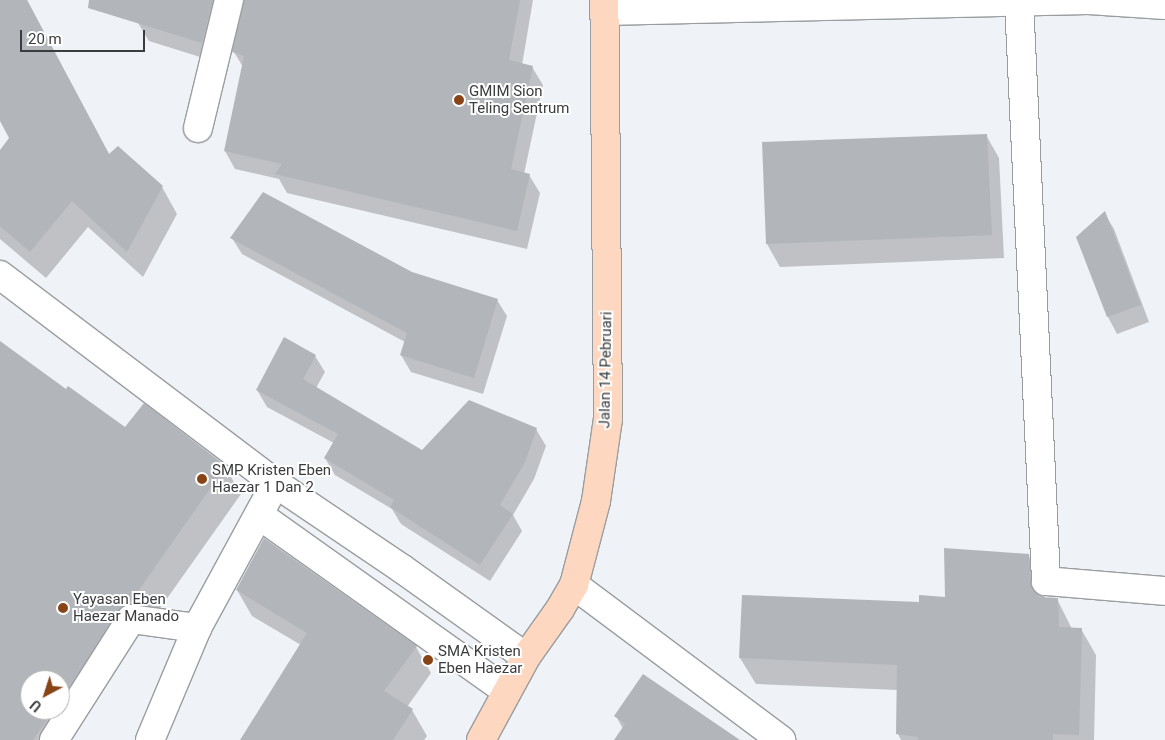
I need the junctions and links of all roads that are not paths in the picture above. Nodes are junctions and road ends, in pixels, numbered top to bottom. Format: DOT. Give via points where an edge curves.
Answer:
graph roads {
  1 [pos="229,0"];
  2 [pos="1088,0"];
  3 [pos="1020,1"];
  4 [pos="862,2"];
  5 [pos="604,6"];
  6 [pos="1165,6"];
  7 [pos="198,128"];
  8 [pos="0,275"];
  9 [pos="275,483"];
  10 [pos="259,515"];
  11 [pos="1165,570"];
  12 [pos="1165,574"];
  13 [pos="574,585"];
  14 [pos="1165,591"];
  15 [pos="197,628"];
  16 [pos="526,658"];
  17 [pos="507,691"];
  18 [pos="54,740"];
  19 [pos="150,740"];
  20 [pos="481,740"];
  21 [pos="781,740"];
  1 -- 7 [label="street"];
  2 -- 3 [label="street"];
  2 -- 6 [label="street"];
  3 -- 4 [label="street"];
  3 -- 14 [label="street" via="1046,581"];
  4 -- 5 [label="street"];
  5 -- 13 [label="main road, Jalan 14 Pebruari" via="608,419 596,501"];
  8 -- 9 [label="street"];
  9 -- 10 [label="street"];
  9 -- 16 [label="street"];
  10 -- 15 [label="street"];
  10 -- 17 [label="street"];
  11 -- 12 [label="street"];
  13 -- 16 [label="main road, Jalan 14 Pebruari"];
  13 -- 21 [label="street"];
  15 -- 18 [label="street" via="131,619"];
  15 -- 19 [label="street"];
  16 -- 17 [label="main road, Jalan 14 Pebruari"];
  17 -- 20 [label="main road, Jalan 14 Pebruari"];
}
